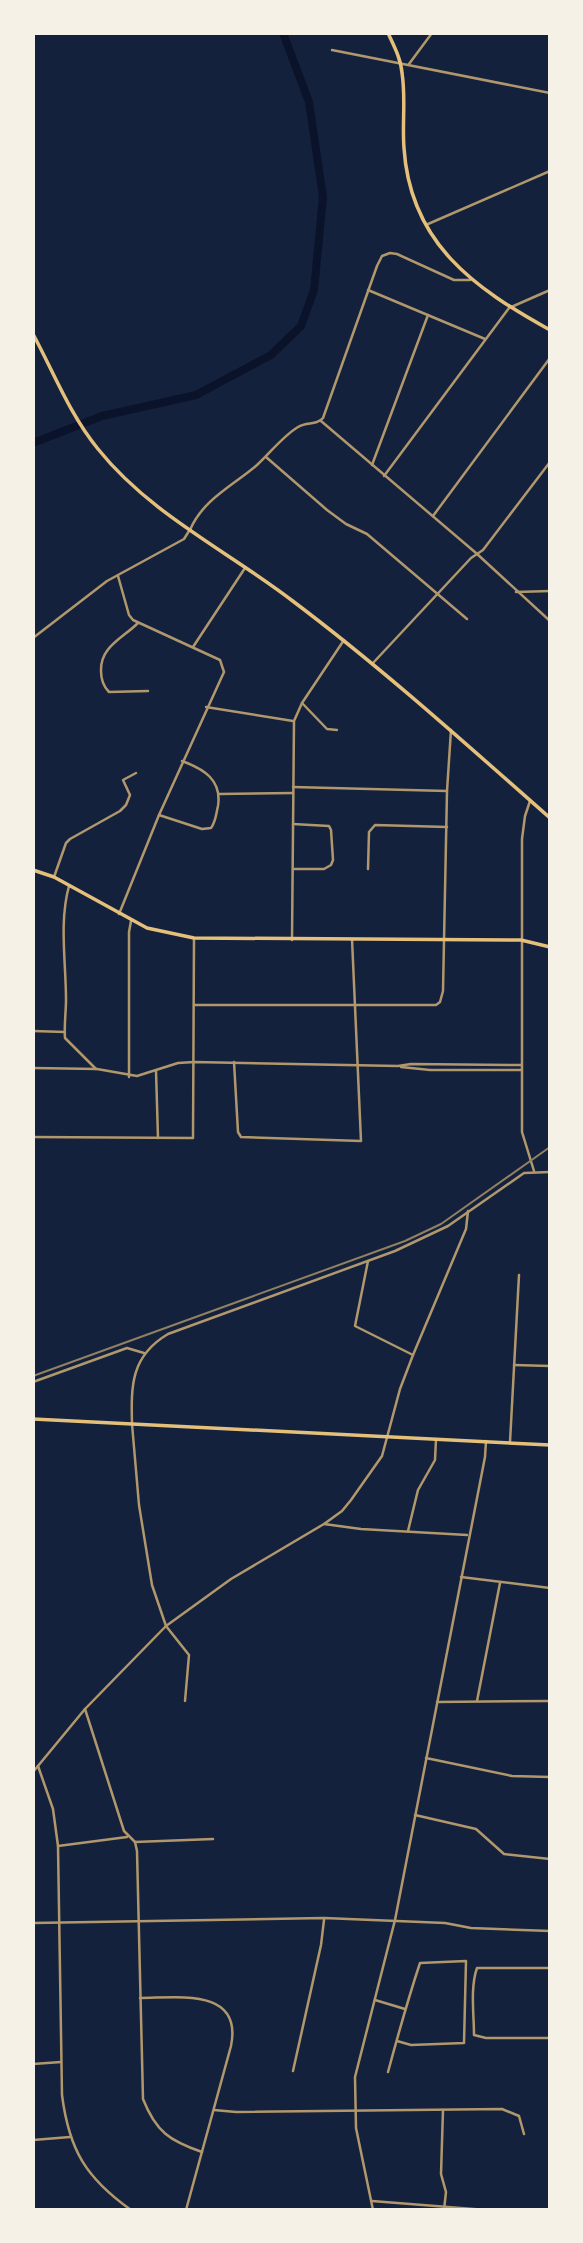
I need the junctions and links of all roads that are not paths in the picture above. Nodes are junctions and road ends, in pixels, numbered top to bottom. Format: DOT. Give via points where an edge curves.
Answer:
graph roads {
  1 [pos="388,33"];
  2 [pos="432,33"];
  3 [pos="332,50"];
  4 [pos="400,63"];
  5 [pos="408,65"];
  6 [pos="550,93"];
  7 [pos="550,171"];
  8 [pos="426,225"];
  9 [pos="470,280"];
  10 [pos="368,290"];
  11 [pos="550,290"];
  12 [pos="509,308"];
  13 [pos="428,315"];
  14 [pos="550,330"];
  15 [pos="33,334"];
  16 [pos="486,339"];
  17 [pos="550,358"];
  18 [pos="321,421"];
  19 [pos="266,457"];
  20 [pos="550,461"];
  21 [pos="372,465"];
  22 [pos="384,476"];
  23 [pos="433,516"];
  24 [pos="190,531"];
  25 [pos="476,553"];
  26 [pos="245,568"];
  27 [pos="118,575"];
  28 [pos="550,591"];
  29 [pos="516,592"];
  30 [pos="436,595"];
  31 [pos="467,620"];
  32 [pos="550,621"];
  33 [pos="138,623"];
  34 [pos="33,638"];
  35 [pos="344,640"];
  36 [pos="193,647"];
  37 [pos="373,664"];
  38 [pos="148,691"];
  39 [pos="302,703"];
  40 [pos="206,706"];
  41 [pos="294,721"];
  42 [pos="337,730"];
  43 [pos="451,730"];
  44 [pos="182,761"];
  45 [pos="136,772"];
  46 [pos="293,787"];
  47 [pos="447,791"];
  48 [pos="293,793"];
  49 [pos="219,794"];
  50 [pos="530,801"];
  51 [pos="159,815"];
  52 [pos="550,818"];
  53 [pos="293,824"];
  54 [pos="447,827"];
  55 [pos="292,869"];
  56 [pos="368,869"];
  57 [pos="33,870"];
  58 [pos="54,877"];
  59 [pos="69,886"];
  60 [pos="120,914"];
  61 [pos="131,921"];
  62 [pos="194,938"];
  63 [pos="352,939"];
  64 [pos="443,939"];
  65 [pos="292,940"];
  66 [pos="521,940"];
  67 [pos="550,947"];
  68 [pos="355,1003"];
  69 [pos="194,1005"];
  70 [pos="33,1031"];
  71 [pos="65,1032"];
  72 [pos="194,1062"];
  73 [pos="234,1062"];
  74 [pos="358,1065"];
  75 [pos="521,1065"];
  76 [pos="398,1066"];
  77 [pos="33,1068"];
  78 [pos="96,1069"];
  79 [pos="521,1070"];
  80 [pos="156,1071"];
  81 [pos="129,1077"];
  82 [pos="33,1137"];
  83 [pos="158,1138"];
  84 [pos="534,1171"];
  85 [pos="550,1172"];
  86 [pos="468,1211"];
  87 [pos="368,1261"];
  88 [pos="519,1275"];
  89 [pos="145,1353"];
  90 [pos="413,1355"];
  91 [pos="513,1364"];
  92 [pos="550,1366"];
  93 [pos="33,1382"];
  94 [pos="33,1419"];
  95 [pos="132,1424"];
  96 [pos="387,1436"];
  97 [pos="436,1439"];
  98 [pos="486,1441"];
  99 [pos="510,1442"];
  100 [pos="550,1445"];
  101 [pos="324,1524"];
  102 [pos="408,1532"];
  103 [pos="469,1536"];
  104 [pos="461,1577"];
  105 [pos="500,1583"];
  106 [pos="550,1588"];
  107 [pos="166,1626"];
  108 [pos="185,1701"];
  109 [pos="477,1701"];
  110 [pos="550,1701"];
  111 [pos="437,1702"];
  112 [pos="85,1709"];
  113 [pos="426,1758"];
  114 [pos="38,1766"];
  115 [pos="33,1772"];
  116 [pos="550,1777"];
  117 [pos="415,1815"];
  118 [pos="129,1836"];
  119 [pos="213,1839"];
  120 [pos="135,1842"];
  121 [pos="58,1846"];
  122 [pos="550,1859"];
  123 [pos="324,1918"];
  124 [pos="395,1920"];
  125 [pos="138,1921"];
  126 [pos="33,1923"];
  127 [pos="58,1923"];
  128 [pos="550,1931"];
  129 [pos="550,1968"];
  130 [pos="140,1998"];
  131 [pos="375,2000"];
  132 [pos="405,2009"];
  133 [pos="550,2038"];
  134 [pos="397,2040"];
  135 [pos="61,2062"];
  136 [pos="33,2064"];
  137 [pos="293,2071"];
  138 [pos="388,2072"];
  139 [pos="214,2110"];
  140 [pos="443,2110"];
  141 [pos="354,2112"];
  142 [pos="524,2134"];
  143 [pos="70,2137"];
  144 [pos="33,2140"];
  145 [pos="202,2152"];
  146 [pos="372,2201"];
  147 [pos="444,2208"];
  148 [pos="131,2210"];
  149 [pos="186,2210"];
  150 [pos="373,2210"];
  151 [pos="486,2210"];
  1 -- 4 [label="main road"];
  2 -- 5 [label="street"];
  3 -- 4 [label="street"];
  4 -- 5 [label="street"];
  4 -- 8 [label="main road" via="404,152 413,194"];
  5 -- 6 [label="street"];
  7 -- 8 [label="street"];
  8 -- 9 [label="main road"];
  9 -- 10 [label="street" via="454,279 390,253 379,260"];
  9 -- 12 [label="main road"];
  10 -- 13 [label="street"];
  10 -- 18 [label="street"];
  11 -- 12 [label="street"];
  12 -- 14 [label="main road"];
  12 -- 16 [label="street"];
  13 -- 16 [label="street"];
  13 -- 21 [label="street"];
  15 -- 24 [label="main road" via="83,429 116,470"];
  16 -- 22 [label="street"];
  17 -- 23 [label="street"];
  18 -- 19 [label="street" via="299,426"];
  18 -- 21 [label="street"];
  19 -- 24 [label="street" via="217,495"];
  19 -- 30 [label="street" via="327,510 367,534"];
  20 -- 25 [label="street" via="483,550"];
  21 -- 22 [label="street"];
  22 -- 23 [label="street"];
  23 -- 25 [label="street"];
  24 -- 26 [label="main road"];
  24 -- 27 [label="street" via="184,539"];
  25 -- 29 [label="street"];
  25 -- 30 [label="street"];
  26 -- 35 [label="main road"];
  26 -- 36 [label="street"];
  27 -- 33 [label="street" via="128,615"];
  27 -- 34 [label="street"];
  28 -- 29 [label="street"];
  29 -- 32 [label="street"];
  30 -- 31 [label="street"];
  30 -- 37 [label="street"];
  33 -- 36 [label="street"];
  33 -- 38 [label="street" via="104,652 101,678 109,692"];
  35 -- 37 [label="main road"];
  35 -- 39 [label="street"];
  36 -- 40 [label="street" via="220,660 223,667"];
  37 -- 43 [label="main road"];
  39 -- 41 [label="street"];
  39 -- 42 [label="street" via="327,729"];
  40 -- 41 [label="street"];
  40 -- 44 [label="street"];
  41 -- 46 [label="street"];
  43 -- 47 [label="street"];
  43 -- 50 [label="main road"];
  44 -- 49 [label="street" via="206,772"];
  44 -- 51 [label="street"];
  45 -- 58 [label="street" via="123,780 130,795 126,805 70,839"];
  46 -- 47 [label="street"];
  46 -- 48 [label="street"];
  47 -- 54 [label="street"];
  48 -- 49 [label="street"];
  48 -- 53 [label="street"];
  49 -- 51 [label="street" via="215,822 208,829"];
  50 -- 52 [label="main road"];
  50 -- 66 [label="street" via="522,839"];
  51 -- 60 [label="street"];
  53 -- 55 [label="street"];
  53 -- 55 [label="street" via="329,826 333,860 324,869"];
  54 -- 56 [label="street" via="375,825 369,832"];
  54 -- 64 [label="street"];
  55 -- 65 [label="street"];
  57 -- 58 [label="main road"];
  58 -- 59 [label="main road"];
  59 -- 60 [label="main road"];
  59 -- 71 [label="street" via="64,915"];
  60 -- 61 [label="main road"];
  61 -- 62 [label="main road"];
  61 -- 81 [label="street"];
  62 -- 65 [label="main road"];
  62 -- 69 [label="street"];
  63 -- 64 [label="main road"];
  63 -- 65 [label="main road"];
  63 -- 68 [label="street"];
  64 -- 66 [label="main road"];
  64 -- 68 [label="street" via="440,1002"];
  66 -- 67 [label="main road"];
  66 -- 75 [label="street"];
  68 -- 69 [label="street"];
  68 -- 74 [label="street"];
  69 -- 72 [label="street"];
  70 -- 71 [label="street"];
  71 -- 78 [label="street" via="65,1038"];
  72 -- 73 [label="street"];
  72 -- 80 [label="street"];
  72 -- 83 [label="street" via="193,1138"];
  73 -- 74 [label="street"];
  73 -- 74 [label="street" via="241,1138 361,1141"];
  74 -- 76 [label="street"];
  75 -- 76 [label="street"];
  75 -- 79 [label="street"];
  76 -- 79 [label="street"];
  77 -- 78 [label="street"];
  78 -- 81 [label="street"];
  79 -- 84 [label="street" via="522,1132"];
  80 -- 81 [label="street"];
  80 -- 83 [label="street"];
  82 -- 83 [label="street"];
  84 -- 85 [label="street"];
  84 -- 86 [label="street"];
  86 -- 87 [label="street" via="421,1240"];
  86 -- 90 [label="street" via="466,1229"];
  87 -- 89 [label="street" via="168,1334"];
  87 -- 90 [label="street" via="355,1326"];
  88 -- 91 [label="street"];
  89 -- 93 [label="street" via="127,1348"];
  89 -- 95 [label="street" via="133,1382"];
  90 -- 96 [label="street"];
  91 -- 92 [label="street"];
  91 -- 99 [label="street"];
  94 -- 95 [label="main road"];
  95 -- 96 [label="main road"];
  95 -- 107 [label="street" via="152,1585"];
  96 -- 97 [label="main road"];
  96 -- 101 [label="street" via="374,1469 342,1511"];
  97 -- 98 [label="main road"];
  97 -- 102 [label="street" via="435,1460 418,1490"];
  98 -- 99 [label="main road"];
  98 -- 103 [label="street"];
  99 -- 100 [label="main road"];
  101 -- 102 [label="street"];
  101 -- 107 [label="street" via="231,1579"];
  102 -- 103 [label="street"];
  103 -- 104 [label="street"];
  104 -- 105 [label="street"];
  104 -- 111 [label="street"];
  105 -- 106 [label="street"];
  105 -- 109 [label="street"];
  107 -- 108 [label="street" via="189,1655"];
  107 -- 112 [label="street"];
  109 -- 110 [label="street"];
  109 -- 111 [label="street"];
  111 -- 113 [label="street"];
  112 -- 114 [label="street"];
  112 -- 118 [label="street"];
  113 -- 116 [label="street" via="512,1776"];
  113 -- 117 [label="street"];
  114 -- 115 [label="street"];
  114 -- 121 [label="street" via="53,1809"];
  117 -- 122 [label="street" via="476,1829 504,1854"];
  117 -- 124 [label="street"];
  118 -- 120 [label="street"];
  118 -- 121 [label="street"];
  119 -- 120 [label="street"];
  120 -- 125 [label="street"];
  121 -- 127 [label="street"];
  123 -- 124 [label="street"];
  123 -- 125 [label="street"];
  123 -- 137 [label="street"];
  124 -- 128 [label="street"];
  124 -- 131 [label="street"];
  125 -- 127 [label="street"];
  125 -- 130 [label="street"];
  126 -- 127 [label="street"];
  127 -- 135 [label="street"];
  129 -- 133 [label="street" via="477,1968 474,1975 474,2035"];
  130 -- 139 [label="street" via="203,1998 226,2012 233,2036"];
  130 -- 145 [label="street" via="143,2099 150,2118 172,2139"];
  131 -- 132 [label="street"];
  131 -- 141 [label="street" via="355,2077"];
  132 -- 134 [label="street"];
  132 -- 134 [label="street" via="420,1963 466,1961 464,2043 411,2045"];
  134 -- 138 [label="street"];
  135 -- 136 [label="street"];
  135 -- 143 [label="street"];
  139 -- 141 [label="street"];
  139 -- 145 [label="street"];
  140 -- 141 [label="street"];
  140 -- 142 [label="street" via="514,2112 522,2120"];
  140 -- 147 [label="street"];
  141 -- 146 [label="street"];
  143 -- 144 [label="street"];
  143 -- 148 [label="street" via="84,2166"];
  145 -- 149 [label="street"];
  146 -- 147 [label="street"];
  146 -- 150 [label="street"];
  147 -- 151 [label="street"];
}
